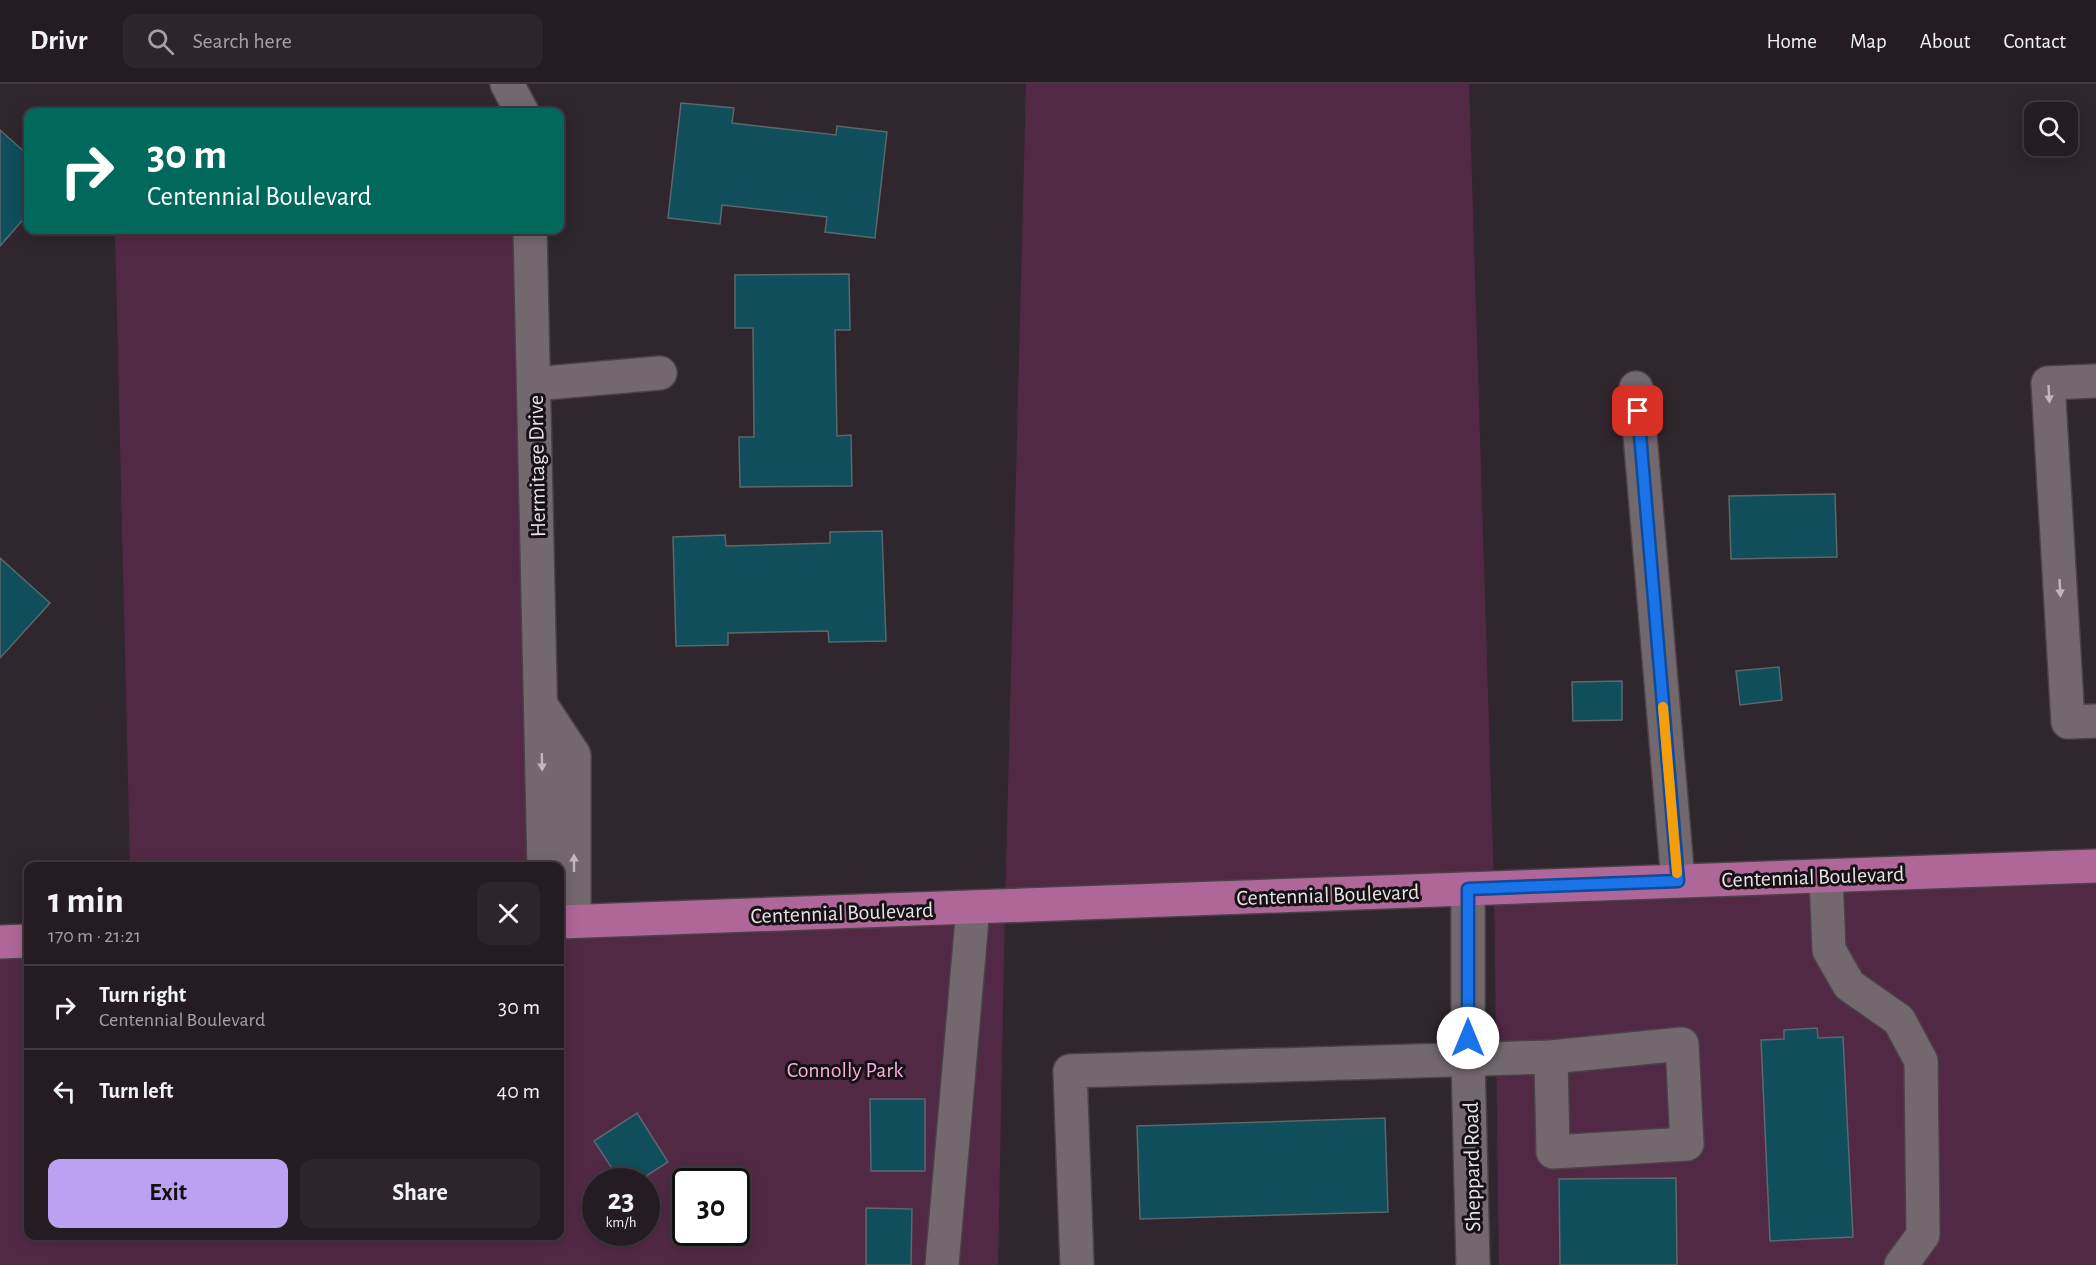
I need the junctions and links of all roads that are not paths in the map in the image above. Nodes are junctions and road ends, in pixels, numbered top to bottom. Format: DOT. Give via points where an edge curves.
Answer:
graph roads {
  1 [pos="507,84"];
  2 [pos="520,108"];
  3 [pos="530,234"];
  4 [pos="660,373"];
  5 [pos="2096,381"];
  6 [pos="534,384"];
  7 [pos="1636,388"];
  8 [pos="540,703"];
  9 [pos="2096,721"];
  10 [pos="544,862"];
  11 [pos="2096,866"];
  12 [pos="1826,876"];
  13 [pos="1678,881"];
  14 [pos="1468,889"];
  15 [pos="973,907"];
  16 [pos="567,922"];
  17 [pos="24,941"];
  18 [pos="0,942"];
  19 [pos="1551,1057"];
  20 [pos="1468,1059"];
  21 [pos="942,1265"];
  22 [pos="1077,1265"];
  23 [pos="1473,1265"];
  24 [pos="1901,1265"];
  1 -- 2 [label="street"];
  3 -- 6 [label="street, Hermitage Drive"];
  4 -- 6 [label="street"];
  5 -- 9 [label="street, one-way" via="2048,383 2068,722"];
  6 -- 8 [label="street, Hermitage Drive"];
  7 -- 13 [label="street"];
  8 -- 10 [label="street, Hermitage Drive, one-way"];
  16 -- 8 [label="street, one-way" via="574,755"];
  11 -- 12 [label="main road, Centennial Boulevard"];
  12 -- 13 [label="main road, Centennial Boulevard"];
  12 -- 24 [label="street" via="1829,950 1850,985 1899,1020 1921,1061 1923,1235"];
  13 -- 14 [label="main road, Centennial Boulevard"];
  14 -- 15 [label="main road, Centennial Boulevard"];
  14 -- 20 [label="street, Sheppard Road"];
  15 -- 16 [label="main road, Centennial Boulevard"];
  15 -- 21 [label="street"];
  17 -- 18 [label="main road"];
  19 -- 19 [label="street" via="1553,1152 1687,1144 1682,1044"];
  19 -- 20 [label="street"];
  20 -- 22 [label="street" via="1070,1071"];
  20 -- 23 [label="street, Sheppard Road"];
}
